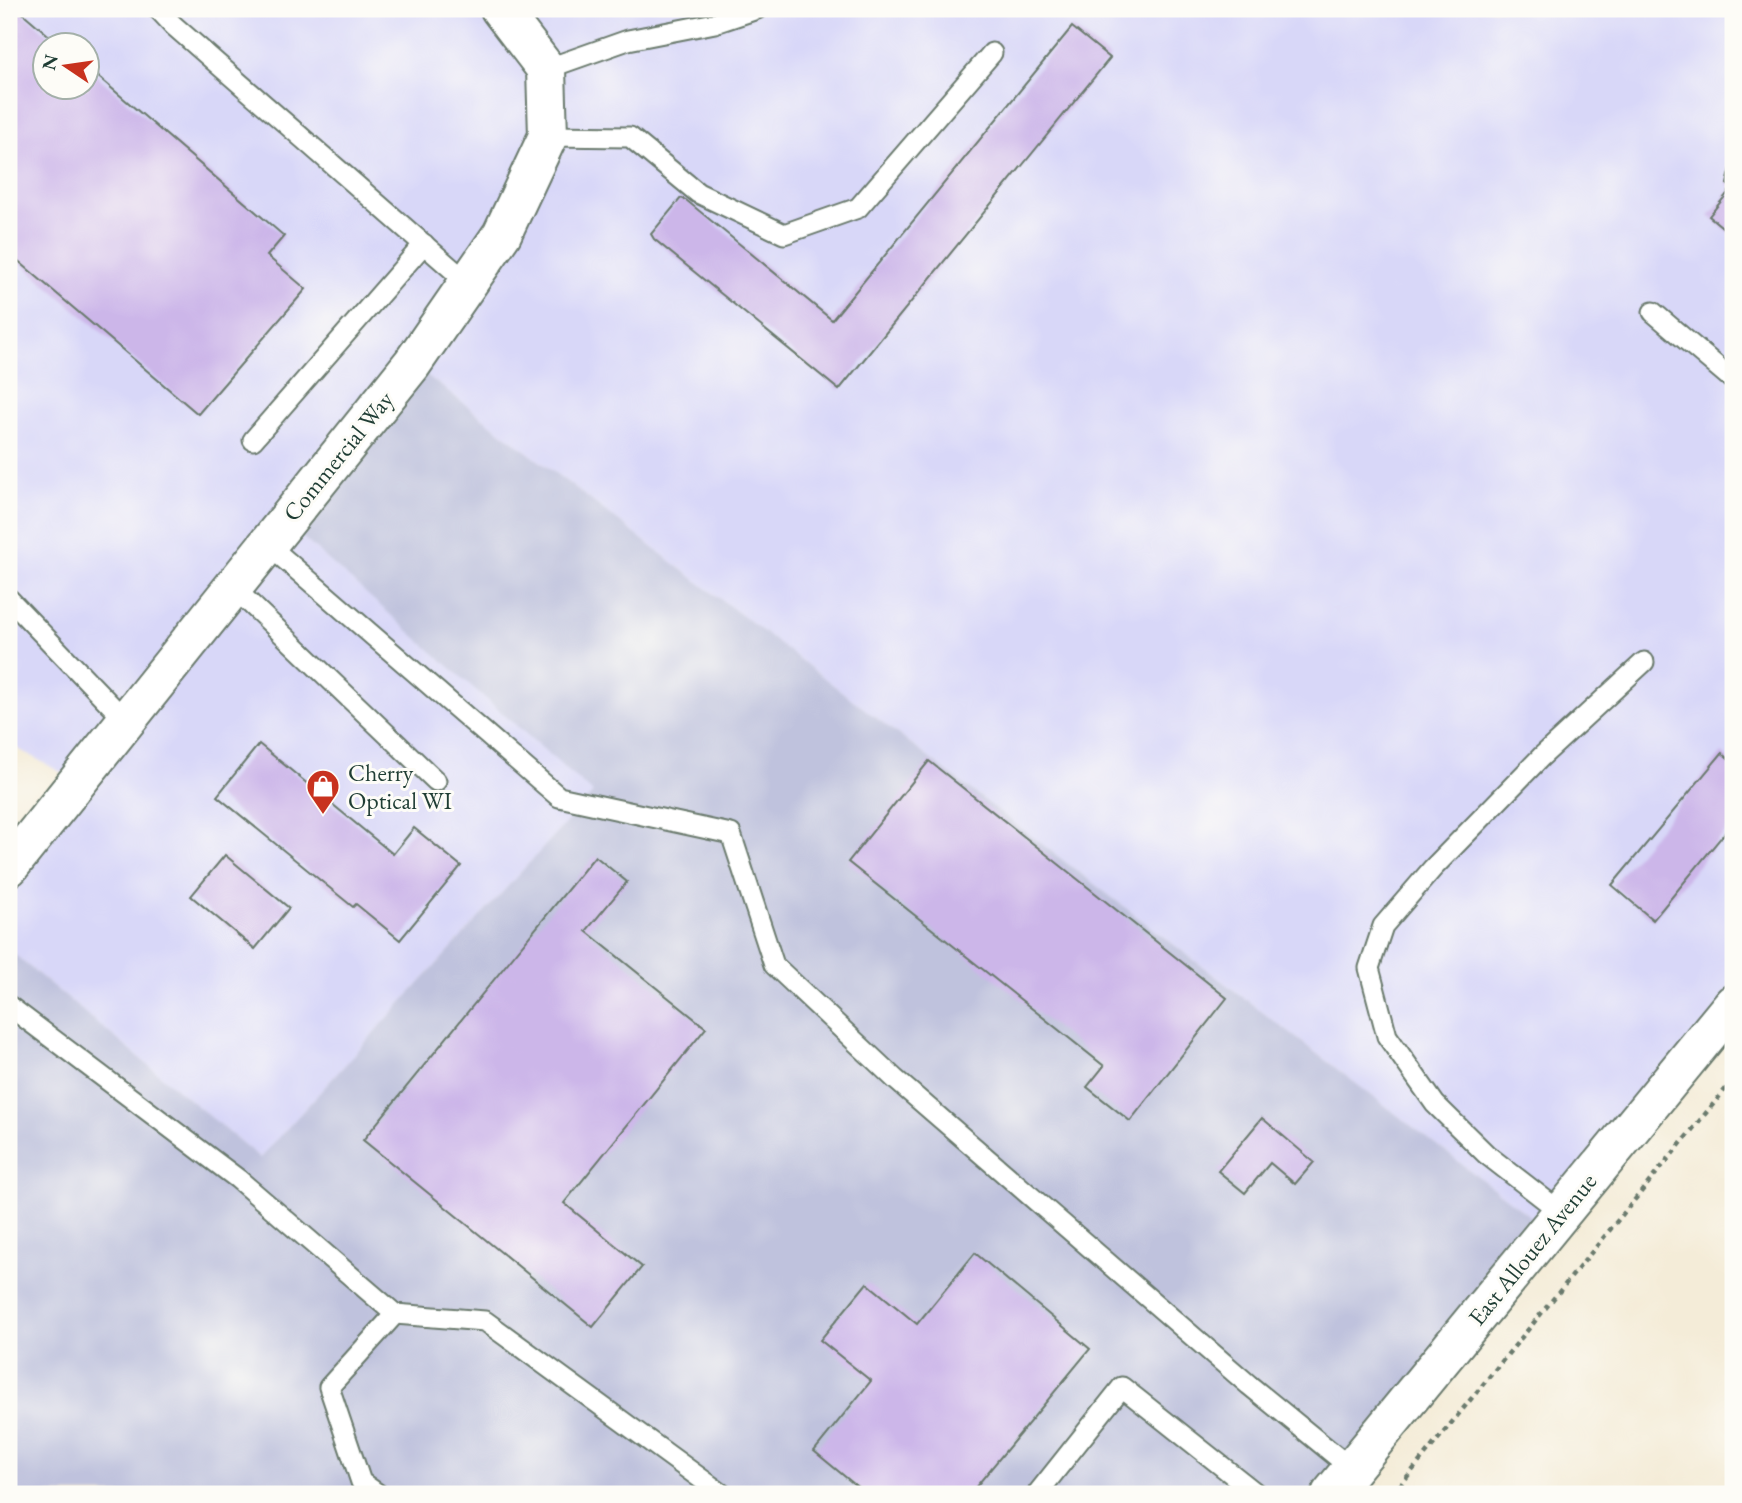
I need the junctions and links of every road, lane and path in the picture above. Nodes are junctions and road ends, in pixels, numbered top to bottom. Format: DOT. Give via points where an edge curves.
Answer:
graph roads {
  1 [pos="158,9"];
  2 [pos="500,9"];
  3 [pos="757,9"];
  4 [pos="992,53"];
  5 [pos="546,69"];
  6 [pos="548,136"];
  7 [pos="424,244"];
  8 [pos="468,283"];
  9 [pos="1653,312"];
  10 [pos="1733,380"];
  11 [pos="253,440"];
  12 [pos="267,544"];
  13 [pos="233,587"];
  14 [pos="9,599"];
  15 [pos="1644,662"];
  16 [pos="126,721"];
  17 [pos="436,781"];
  18 [pos="9,867"];
  19 [pos="1733,1004"];
  20 [pos="9,1006"];
  21 [pos="1733,1080"];
  22 [pos="1562,1213"];
  23 [pos="395,1314"];
  24 [pos="1342,1482"];
  25 [pos="378,1494"];
  26 [pos="722,1494"];
  27 [pos="1037,1494"];
  28 [pos="1256,1494"];
  29 [pos="1393,1494"];
  1 -- 7 [label="lane"];
  2 -- 5 [label="street"];
  3 -- 5 [label="lane" via="715,23 628,40"];
  4 -- 6 [label="lane" via="858,208 784,233 698,193 630,137"];
  5 -- 6 [label="street, Commercial Way"];
  6 -- 8 [label="street, Commercial Way" via="502,234"];
  7 -- 8 [label="lane"];
  7 -- 11 [label="lane"];
  8 -- 12 [label="street, Commercial Way" via="412,364"];
  9 -- 10 [label="lane"];
  12 -- 13 [label="street, Commercial Way"];
  12 -- 24 [label="lane" via="559,797 731,834 774,965 895,1079 1249,1385"];
  13 -- 16 [label="street, Commercial Way"];
  13 -- 17 [label="lane"];
  14 -- 16 [label="lane"];
  15 -- 22 [label="lane" via="1541,757 1433,868 1383,926 1369,968 1387,1036 1435,1104 1486,1154"];
  16 -- 18 [label="street, Commercial Way"];
  19 -- 22 [label="street, East Allouez Avenue"];
  20 -- 23 [label="lane" via="238,1179"];
  21 -- 29 [label="path"];
  22 -- 24 [label="street, East Allouez Avenue"];
  23 -- 25 [label="lane" via="329,1387 361,1482"];
  23 -- 26 [label="lane" via="485,1321"];
  27 -- 28 [label="lane" via="1122,1387"];
}
